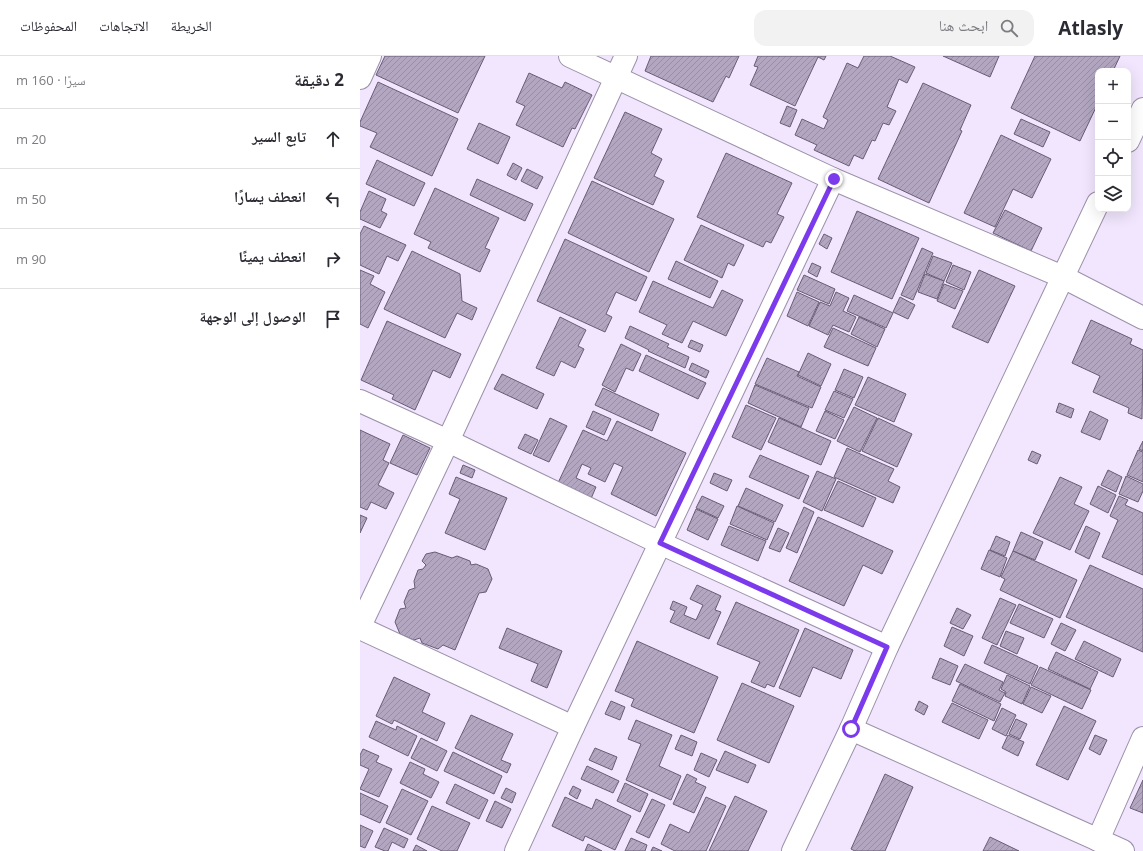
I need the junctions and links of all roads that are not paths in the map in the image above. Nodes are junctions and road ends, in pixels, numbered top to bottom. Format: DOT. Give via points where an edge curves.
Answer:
graph roads {
  1 [pos="370,56"];
  2 [pos="570,56"];
  3 [pos="626,56"];
  4 [pos="616,77"];
  5 [pos="360,78"];
  6 [pos="1143,109"];
  7 [pos="1131,134"];
  8 [pos="834,179"];
  9 [pos="1095,209"];
  10 [pos="1063,277"];
  11 [pos="1143,318"];
  12 [pos="360,401"];
  13 [pos="448,441"];
  14 [pos="660,543"];
  15 [pos="360,627"];
  16 [pos="887,647"];
  17 [pos="573,727"];
  18 [pos="851,729"];
  19 [pos="1143,738"];
  20 [pos="1098,840"];
  21 [pos="516,851"];
  22 [pos="794,851"];
  23 [pos="1123,851"];
  1 -- 5 [label="street"];
  2 -- 4 [label="street"];
  3 -- 4 [label="street"];
  4 -- 8 [label="street"];
  4 -- 13 [label="street"];
  6 -- 7 [label="street"];
  8 -- 10 [label="street"];
  8 -- 14 [label="street"];
  9 -- 10 [label="street"];
  10 -- 11 [label="street"];
  10 -- 16 [label="street"];
  12 -- 13 [label="street"];
  13 -- 14 [label="street"];
  13 -- 15 [label="street"];
  14 -- 16 [label="street"];
  14 -- 17 [label="street"];
  15 -- 17 [label="street"];
  16 -- 18 [label="street"];
  17 -- 21 [label="street"];
  18 -- 20 [label="street"];
  18 -- 22 [label="street"];
  19 -- 20 [label="street"];
  20 -- 23 [label="street"];
}
